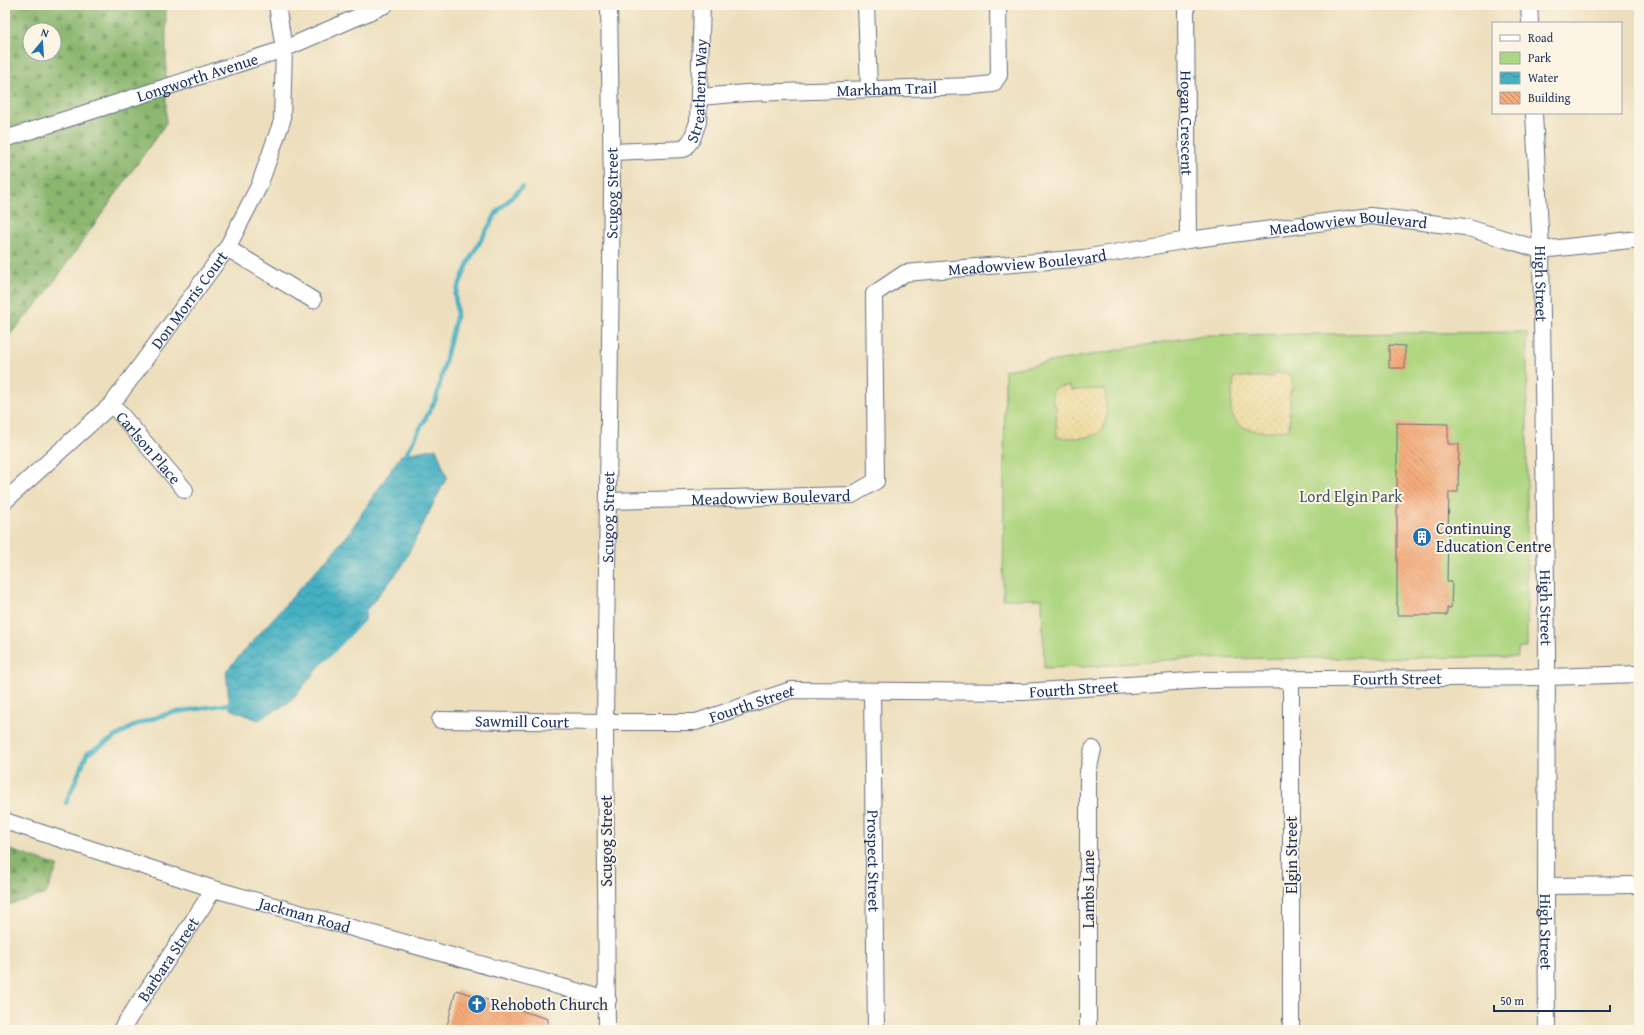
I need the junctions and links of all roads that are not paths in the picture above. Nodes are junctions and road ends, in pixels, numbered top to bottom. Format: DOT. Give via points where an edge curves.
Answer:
graph roads {
  1 [pos="277,5"];
  2 [pos="385,5"];
  3 [pos="609,5"];
  4 [pos="702,5"];
  5 [pos="866,5"];
  6 [pos="998,5"];
  7 [pos="1186,5"];
  8 [pos="1529,5"];
  9 [pos="1530,22"];
  10 [pos="284,49"];
  11 [pos="869,89"];
  12 [pos="700,98"];
  13 [pos="1534,114"];
  14 [pos="5,139"];
  15 [pos="612,152"];
  16 [pos="1639,239"];
  17 [pos="1188,240"];
  18 [pos="227,248"];
  19 [pos="1541,250"];
  20 [pos="313,300"];
  21 [pos="112,404"];
  22 [pos="185,490"];
  23 [pos="5,501"];
  24 [pos="608,501"];
  25 [pos="1639,674"];
  26 [pos="1548,677"];
  27 [pos="1291,680"];
  28 [pos="872,691"];
  29 [pos="440,720"];
  30 [pos="605,722"];
  31 [pos="1093,749"];
  32 [pos="5,822"];
  33 [pos="1639,885"];
  34 [pos="1546,886"];
  35 [pos="214,889"];
  36 [pos="608,1000"];
  37 [pos="121,1030"];
  38 [pos="607,1030"];
  39 [pos="876,1030"];
  40 [pos="1088,1030"];
  41 [pos="1290,1030"];
  42 [pos="1547,1030"];
  1 -- 10 [label="street, Don Morris Court"];
  2 -- 10 [label="street, Longworth Avenue"];
  3 -- 15 [label="street, Scugog Street"];
  4 -- 12 [label="street, Streathern Way"];
  5 -- 11 [label="street"];
  6 -- 11 [label="street, Markham Trail" via="999,76 993,84"];
  7 -- 17 [label="street, Hogan Crescent"];
  8 -- 9 [label="street"];
  10 -- 14 [label="street, Longworth Avenue"];
  10 -- 18 [label="street, Don Morris Court" via="282,121 259,186"];
  11 -- 12 [label="street, Markham Trail" via="746,93"];
  12 -- 15 [label="street, Streathern Way" via="698,122 692,139 684,149"];
  13 -- 19 [label="street, High Street"];
  15 -- 24 [label="street, Scugog Street"];
  16 -- 19 [label="street, Meadowview Boulevard"];
  17 -- 19 [label="street, Meadowview Boulevard" via="1370,216 1465,227"];
  17 -- 24 [label="street, Meadowview Boulevard" via="1084,258 905,272 874,294 876,481 852,495"];
  18 -- 20 [label="street"];
  18 -- 21 [label="street, Don Morris Court"];
  19 -- 26 [label="street, High Street"];
  21 -- 22 [label="street, Carlson Place"];
  21 -- 23 [label="street, Don Morris Court"];
  24 -- 30 [label="street, Scugog Street"];
  25 -- 26 [label="street, Fourth Street"];
  26 -- 27 [label="street, Fourth Street"];
  26 -- 34 [label="street, High Street"];
  27 -- 28 [label="street, Fourth Street" via="1204,680 1023,692"];
  27 -- 41 [label="street, Elgin Street"];
  28 -- 30 [label="street, Fourth Street" via="791,690 696,722"];
  28 -- 39 [label="street, Prospect Street"];
  29 -- 30 [label="street, Sawmill Court"];
  30 -- 36 [label="street, Scugog Street"];
  31 -- 40 [label="street, Lambs Lane" via="1088,772"];
  32 -- 35 [label="street, Jackman Road"];
  33 -- 34 [label="street"];
  34 -- 42 [label="street, High Street"];
  35 -- 36 [label="street, Jackman Road"];
  35 -- 37 [label="street, Barbara Street"];
  36 -- 38 [label="street, Scugog Street"];
}
